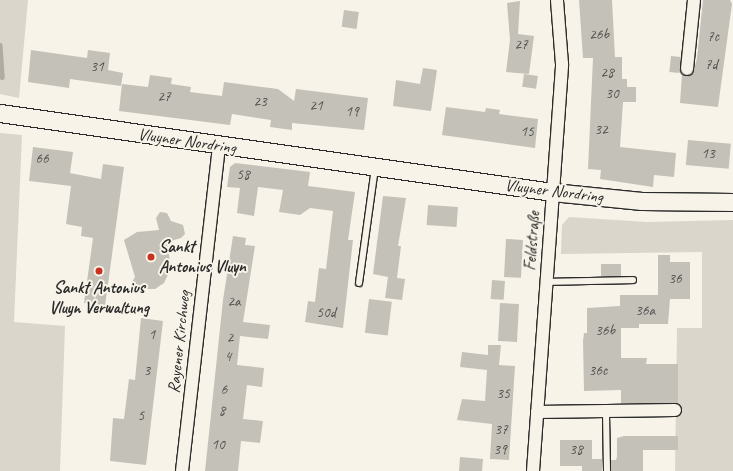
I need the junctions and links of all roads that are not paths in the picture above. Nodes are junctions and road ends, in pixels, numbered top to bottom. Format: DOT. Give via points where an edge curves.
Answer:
graph roads {
  1 [pos="557,0"];
  2 [pos="694,0"];
  3 [pos="687,69"];
  4 [pos="0,113"];
  5 [pos="219,146"];
  6 [pos="375,166"];
  7 [pos="552,192"];
  8 [pos="733,202"];
  9 [pos="633,280"];
  10 [pos="546,282"];
  11 [pos="360,283"];
  12 [pos="675,410"];
  13 [pos="537,412"];
  14 [pos="606,413"];
  15 [pos="182,471"];
  16 [pos="533,471"];
  17 [pos="607,471"];
  1 -- 7 [label="street, Feldstraße" via="562,64"];
  2 -- 3 [label="street"];
  4 -- 5 [label="street, Vluyner Nordring"];
  5 -- 6 [label="street, Vluyner Nordring"];
  5 -- 15 [label="street, Rayener Kirchweg"];
  6 -- 7 [label="street, Vluyner Nordring"];
  6 -- 11 [label="lane"];
  7 -- 8 [label="street, Vluyner Nordring" via="642,201"];
  7 -- 10 [label="street, Feldstraße"];
  9 -- 10 [label="lane"];
  10 -- 13 [label="street, Feldstraße"];
  12 -- 14 [label="street"];
  13 -- 14 [label="street"];
  13 -- 16 [label="street, Feldstraße"];
  14 -- 17 [label="lane"];
}
